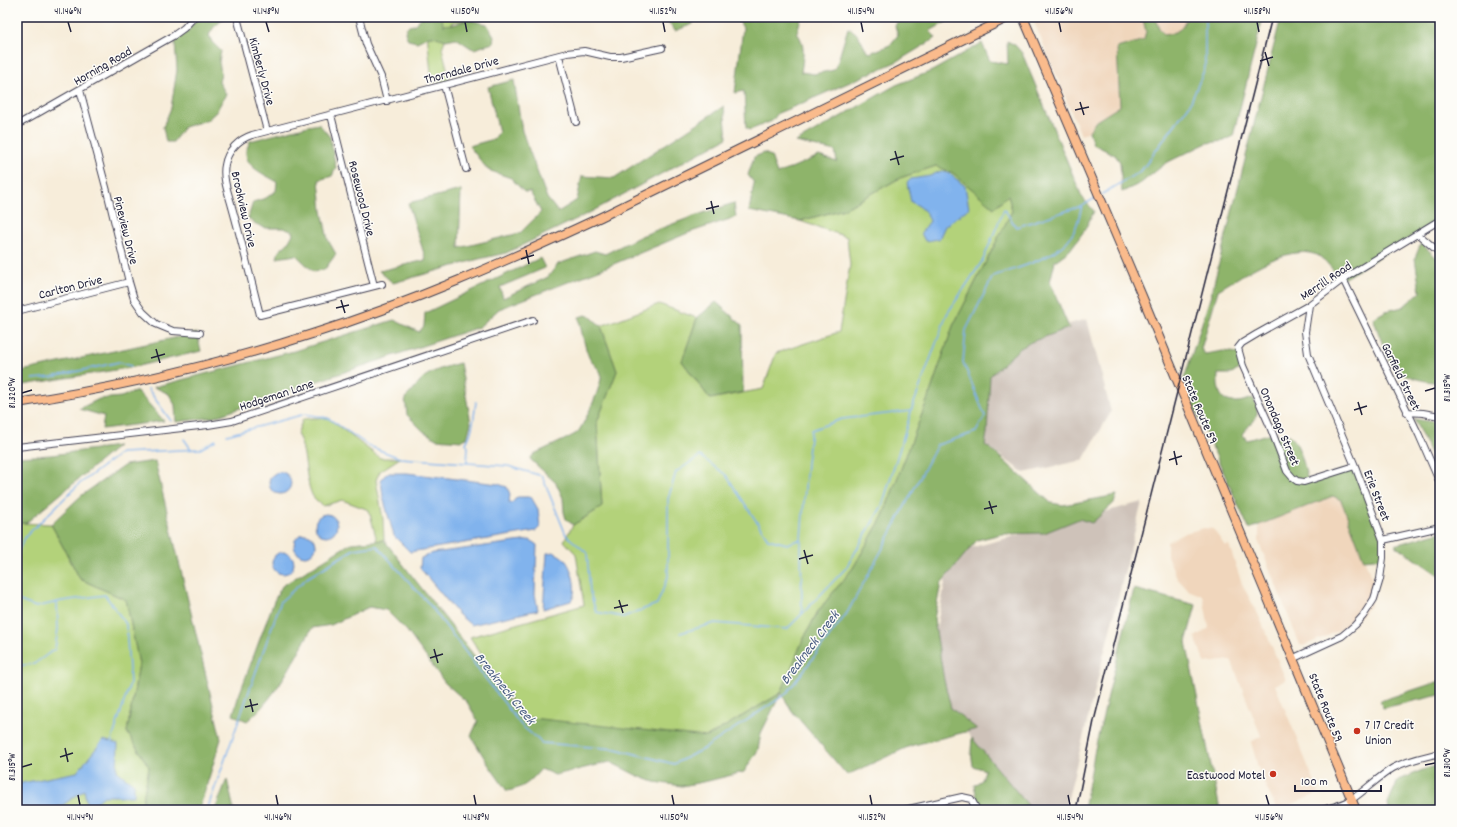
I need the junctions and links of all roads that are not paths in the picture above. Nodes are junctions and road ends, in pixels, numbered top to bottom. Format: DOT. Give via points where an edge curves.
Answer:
graph roads {
  1 [pos="194,17"];
  2 [pos="237,17"];
  3 [pos="359,17"];
  4 [pos="1009,17"];
  5 [pos="1023,17"];
  6 [pos="662,48"];
  7 [pos="559,56"];
  8 [pos="444,85"];
  9 [pos="80,90"];
  10 [pos="387,100"];
  11 [pos="331,115"];
  12 [pos="576,122"];
  13 [pos="17,125"];
  14 [pos="267,131"];
  15 [pos="466,169"];
  16 [pos="1440,220"];
  17 [pos="1418,234"];
  18 [pos="1440,253"];
  19 [pos="1343,279"];
  20 [pos="128,282"];
  21 [pos="382,284"];
  22 [pos="374,286"];
  23 [pos="1309,305"];
  24 [pos="17,311"];
  25 [pos="533,320"];
  26 [pos="200,333"];
  27 [pos="1243,366"];
  28 [pos="17,404"];
  29 [pos="1407,412"];
  30 [pos="1440,416"];
  31 [pos="17,447"];
  32 [pos="1355,466"];
  33 [pos="1440,483"];
  34 [pos="1440,527"];
  35 [pos="1383,540"];
  36 [pos="1294,658"];
  37 [pos="1440,753"];
  38 [pos="1352,799"];
  39 [pos="904,810"];
  40 [pos="977,810"];
  41 [pos="1322,810"];
  42 [pos="1356,810"];
  1 -- 9 [label="street, Horning Road" via="173,36"];
  2 -- 14 [label="street, Kimberly Drive"];
  3 -- 10 [label="street"];
  4 -- 28 [label="main road" via="601,217 535,248 425,293 312,334 211,363 125,384"];
  5 -- 36 [label="main road, State Route 59"];
  6 -- 7 [label="street, Thorndale Drive" via="621,57 584,51"];
  7 -- 8 [label="street, Thorndale Drive"];
  7 -- 12 [label="street"];
  8 -- 10 [label="street, Thorndale Drive"];
  8 -- 15 [label="street"];
  9 -- 13 [label="street, Horning Road"];
  9 -- 20 [label="street, Pineview Drive"];
  10 -- 11 [label="street, Thorndale Drive"];
  11 -- 14 [label="street, Thorndale Drive"];
  11 -- 22 [label="street, Rosewood Drive"];
  14 -- 22 [label="street, Brookview Drive" via="246,137 238,143 228,156 224,170 260,315"];
  16 -- 17 [label="street, Merrill Road"];
  17 -- 18 [label="street"];
  17 -- 19 [label="street, Merrill Road"];
  19 -- 23 [label="street, Merrill Road"];
  19 -- 29 [label="street, Garfield Street"];
  20 -- 24 [label="street, Carlton Drive"];
  20 -- 26 [label="street, Pineview Drive" via="138,306 156,324 173,331"];
  21 -- 22 [label="street"];
  23 -- 27 [label="street, Merrill Road" via="1242,343 1238,348"];
  23 -- 32 [label="street, Erie Street" via="1305,332 1308,354"];
  25 -- 31 [label="street, Hodgeman Lane" via="232,420"];
  27 -- 32 [label="street, Onondago Street" via="1287,471 1293,478 1304,482"];
  29 -- 30 [label="street"];
  29 -- 33 [label="street, Garfield Street"];
  32 -- 35 [label="street, Erie Street"];
  34 -- 35 [label="street"];
  35 -- 36 [label="street, Erie Street" via="1382,568 1377,590 1363,616 1342,636"];
  36 -- 38 [label="main road, State Route 59"];
  37 -- 38 [label="street" via="1393,768"];
  38 -- 41 [label="street" via="1342,805"];
  38 -- 42 [label="main road, State Route 59"];
  39 -- 40 [label="street" via="962,796 971,799"];
}
